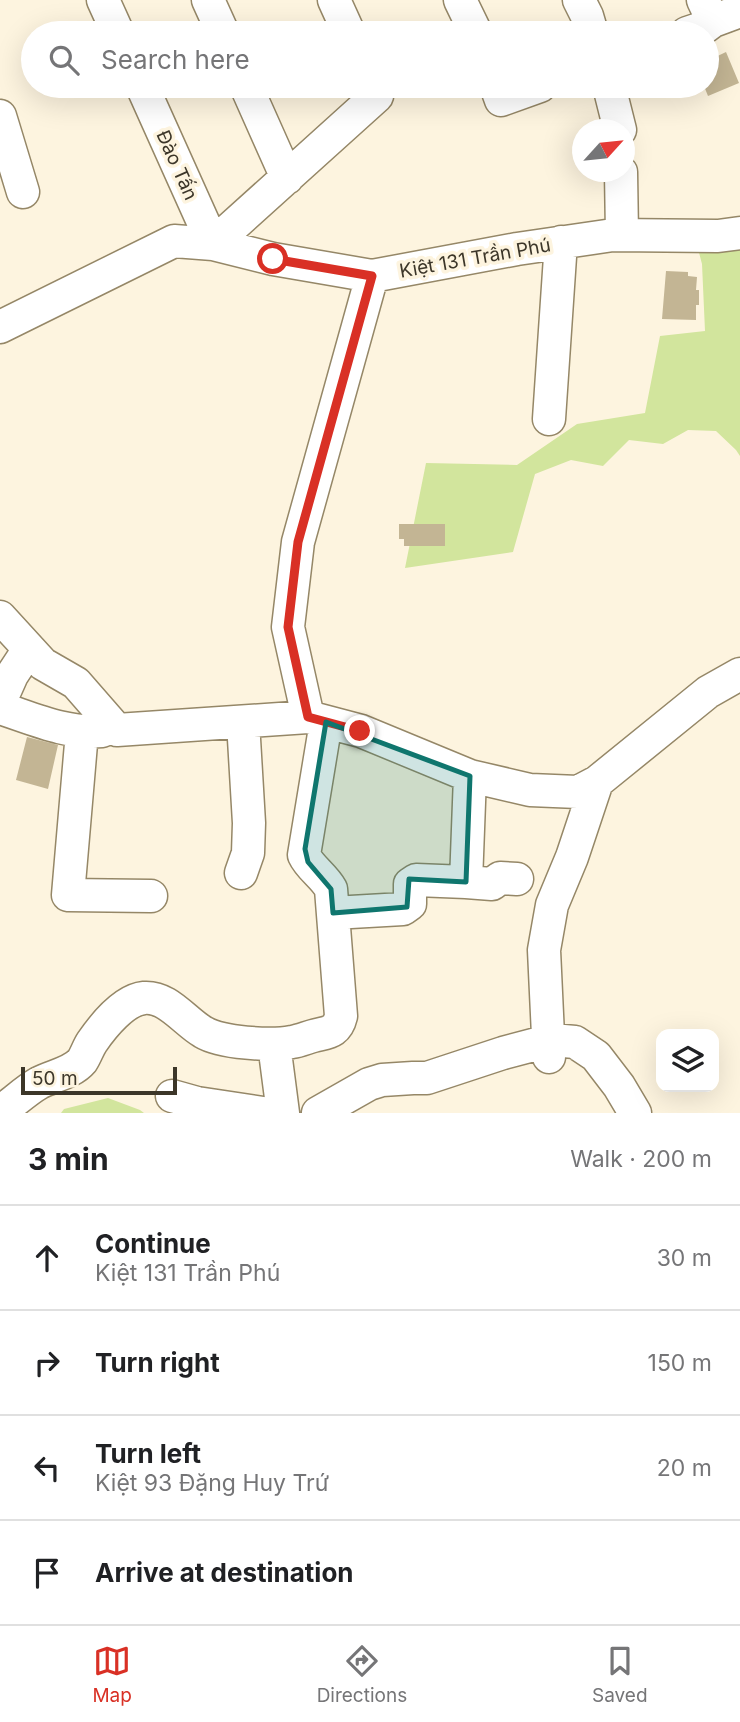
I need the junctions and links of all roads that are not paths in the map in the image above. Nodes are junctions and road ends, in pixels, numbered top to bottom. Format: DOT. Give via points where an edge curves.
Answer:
graph roads {
  1 [pos="103,0"];
  2 [pos="208,0"];
  3 [pos="334,0"];
  4 [pos="460,0"];
  5 [pos="579,0"];
  6 [pos="113,21"];
  7 [pos="218,21"];
  8 [pos="344,21"];
  9 [pos="470,21"];
  10 [pos="588,21"];
  11 [pos="147,98"];
  12 [pos="251,98"];
  13 [pos="375,98"];
  14 [pos="612,98"];
  15 [pos="0,116"];
  16 [pos="617,119"];
  17 [pos="287,178"];
  18 [pos="621,182"];
  19 [pos="23,192"];
  20 [pos="740,233"];
  21 [pos="622,235"];
  22 [pos="561,242"];
  23 [pos="213,244"];
  24 [pos="372,276"];
  25 [pos="0,327"];
  26 [pos="550,419"];
  27 [pos="0,617"];
  28 [pos="29,649"];
  29 [pos="740,674"];
  30 [pos="0,702"];
  31 [pos="0,708"];
  32 [pos="317,720"];
  33 [pos="243,722"];
  34 [pos="117,730"];
  35 [pos="82,733"];
  36 [pos="470,776"];
  37 [pos="597,782"];
  38 [pos="241,873"];
  39 [pos="517,879"];
  40 [pos="466,882"];
  41 [pos="151,896"];
  42 [pos="333,913"];
  43 [pos="274,1044"];
  44 [pos="549,1049"];
  45 [pos="172,1097"];
  46 [pos="0,1112"];
  47 [pos="263,1113"];
  48 [pos="283,1113"];
  49 [pos="318,1113"];
  50 [pos="344,1113"];
  51 [pos="616,1113"];
  52 [pos="635,1113"];
  1 -- 6 [label="street"];
  2 -- 7 [label="street"];
  3 -- 8 [label="street"];
  4 -- 9 [label="street"];
  5 -- 10 [label="street"];
  11 -- 23 [label="street, Đào Tấn"];
  12 -- 17 [label="street"];
  13 -- 17 [label="street"];
  14 -- 16 [label="street"];
  15 -- 19 [label="street"];
  17 -- 23 [label="street"];
  18 -- 21 [label="street"];
  20 -- 21 [label="street, Kiệt 131 Trần Phú"];
  21 -- 22 [label="street, Kiệt 131 Trần Phú"];
  22 -- 24 [label="street, Kiệt 131 Trần Phú"];
  22 -- 26 [label="street"];
  23 -- 24 [label="street, Kiệt 131 Trần Phú"];
  23 -- 25 [label="street, Kiệt 131 Trần Phú" via="174,241"];
  24 -- 32 [label="street" via="298,542 288,627"];
  27 -- 28 [label="street"];
  28 -- 30 [label="street"];
  28 -- 34 [label="street" via="43,664 76,683"];
  29 -- 37 [label="street" via="708,692"];
  31 -- 35 [label="street"];
  32 -- 33 [label="street"];
  32 -- 36 [label="street" via="360,731"];
  32 -- 42 [label="street" via="304,855 331,889"];
  33 -- 34 [label="street"];
  33 -- 38 [label="street" via="249,823 248,853"];
  34 -- 35 [label="street"];
  35 -- 41 [label="street" via="68,895"];
  36 -- 37 [label="street" via="530,790 578,792"];
  36 -- 40 [label="street"];
  37 -- 44 [label="street" via="551,905 544,950"];
  39 -- 40 [label="street" via="499,878 492,884"];
  40 -- 42 [label="street" via="416,880 410,884 410,904 403,909"];
  42 -- 43 [label="street" via="339,1024 334,1030"];
  43 -- 46 [label="street" via="230,1041 204,1033 170,1006 143,998 118,1012 82,1061 38,1084"];
  43 -- 48 [label="street"];
  44 -- 49 [label="street" via="503,1053 427,1078 382,1080"];
  44 -- 50 [label="street" via="436,1091 381,1095"];
  44 -- 51 [label="street" via="589,1071"];
  44 -- 52 [label="street" via="575,1042 597,1056"];
  45 -- 47 [label="street"];
}
